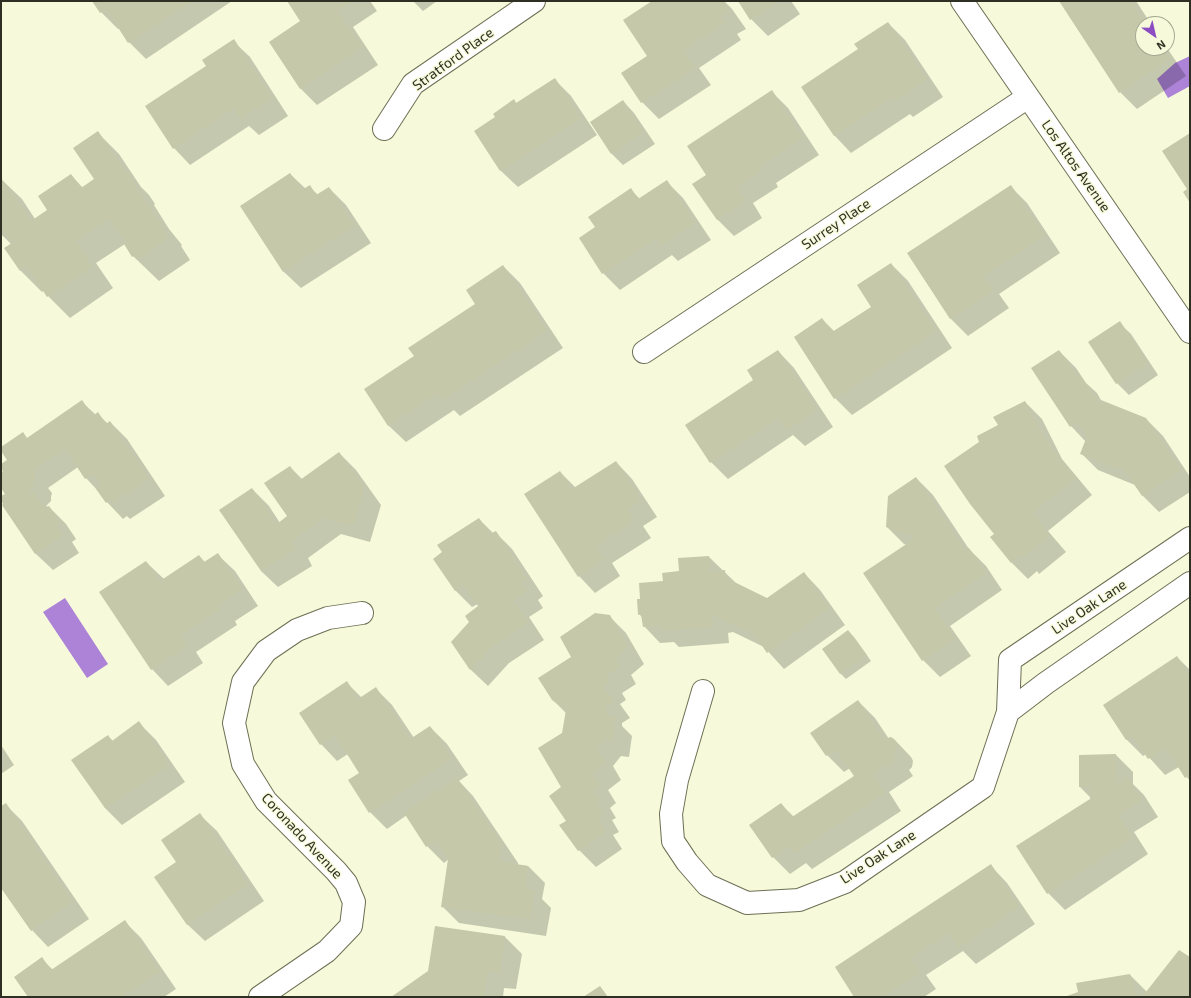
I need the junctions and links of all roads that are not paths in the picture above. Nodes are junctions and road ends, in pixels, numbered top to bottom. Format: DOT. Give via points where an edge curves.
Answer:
graph roads {
  1 [pos="534,1"];
  2 [pos="962,1"];
  3 [pos="1028,97"];
  4 [pos="384,129"];
  5 [pos="1190,332"];
  6 [pos="644,352"];
  7 [pos="1190,538"];
  8 [pos="1190,583"];
  9 [pos="362,613"];
  10 [pos="703,691"];
  11 [pos="1008,712"];
  12 [pos="260,997"];
  1 -- 4 [label="street, Stratford Place" via="413,84"];
  2 -- 3 [label="street, Los Altos Avenue"];
  3 -- 5 [label="street, Los Altos Avenue"];
  3 -- 6 [label="street, Surrey Place"];
  7 -- 11 [label="street, Live Oak Lane" via="1010,660"];
  8 -- 11 [label="street"];
  9 -- 12 [label="street, Coronado Avenue" via="328,618 297,630 266,651 243,682 234,723 243,764 266,801 346,883 354,902 351,926 327,951"];
  10 -- 11 [label="street, Live Oak Lane" via="677,780 671,814 673,841 707,885 748,903 799,900 845,882 983,787"];
}
